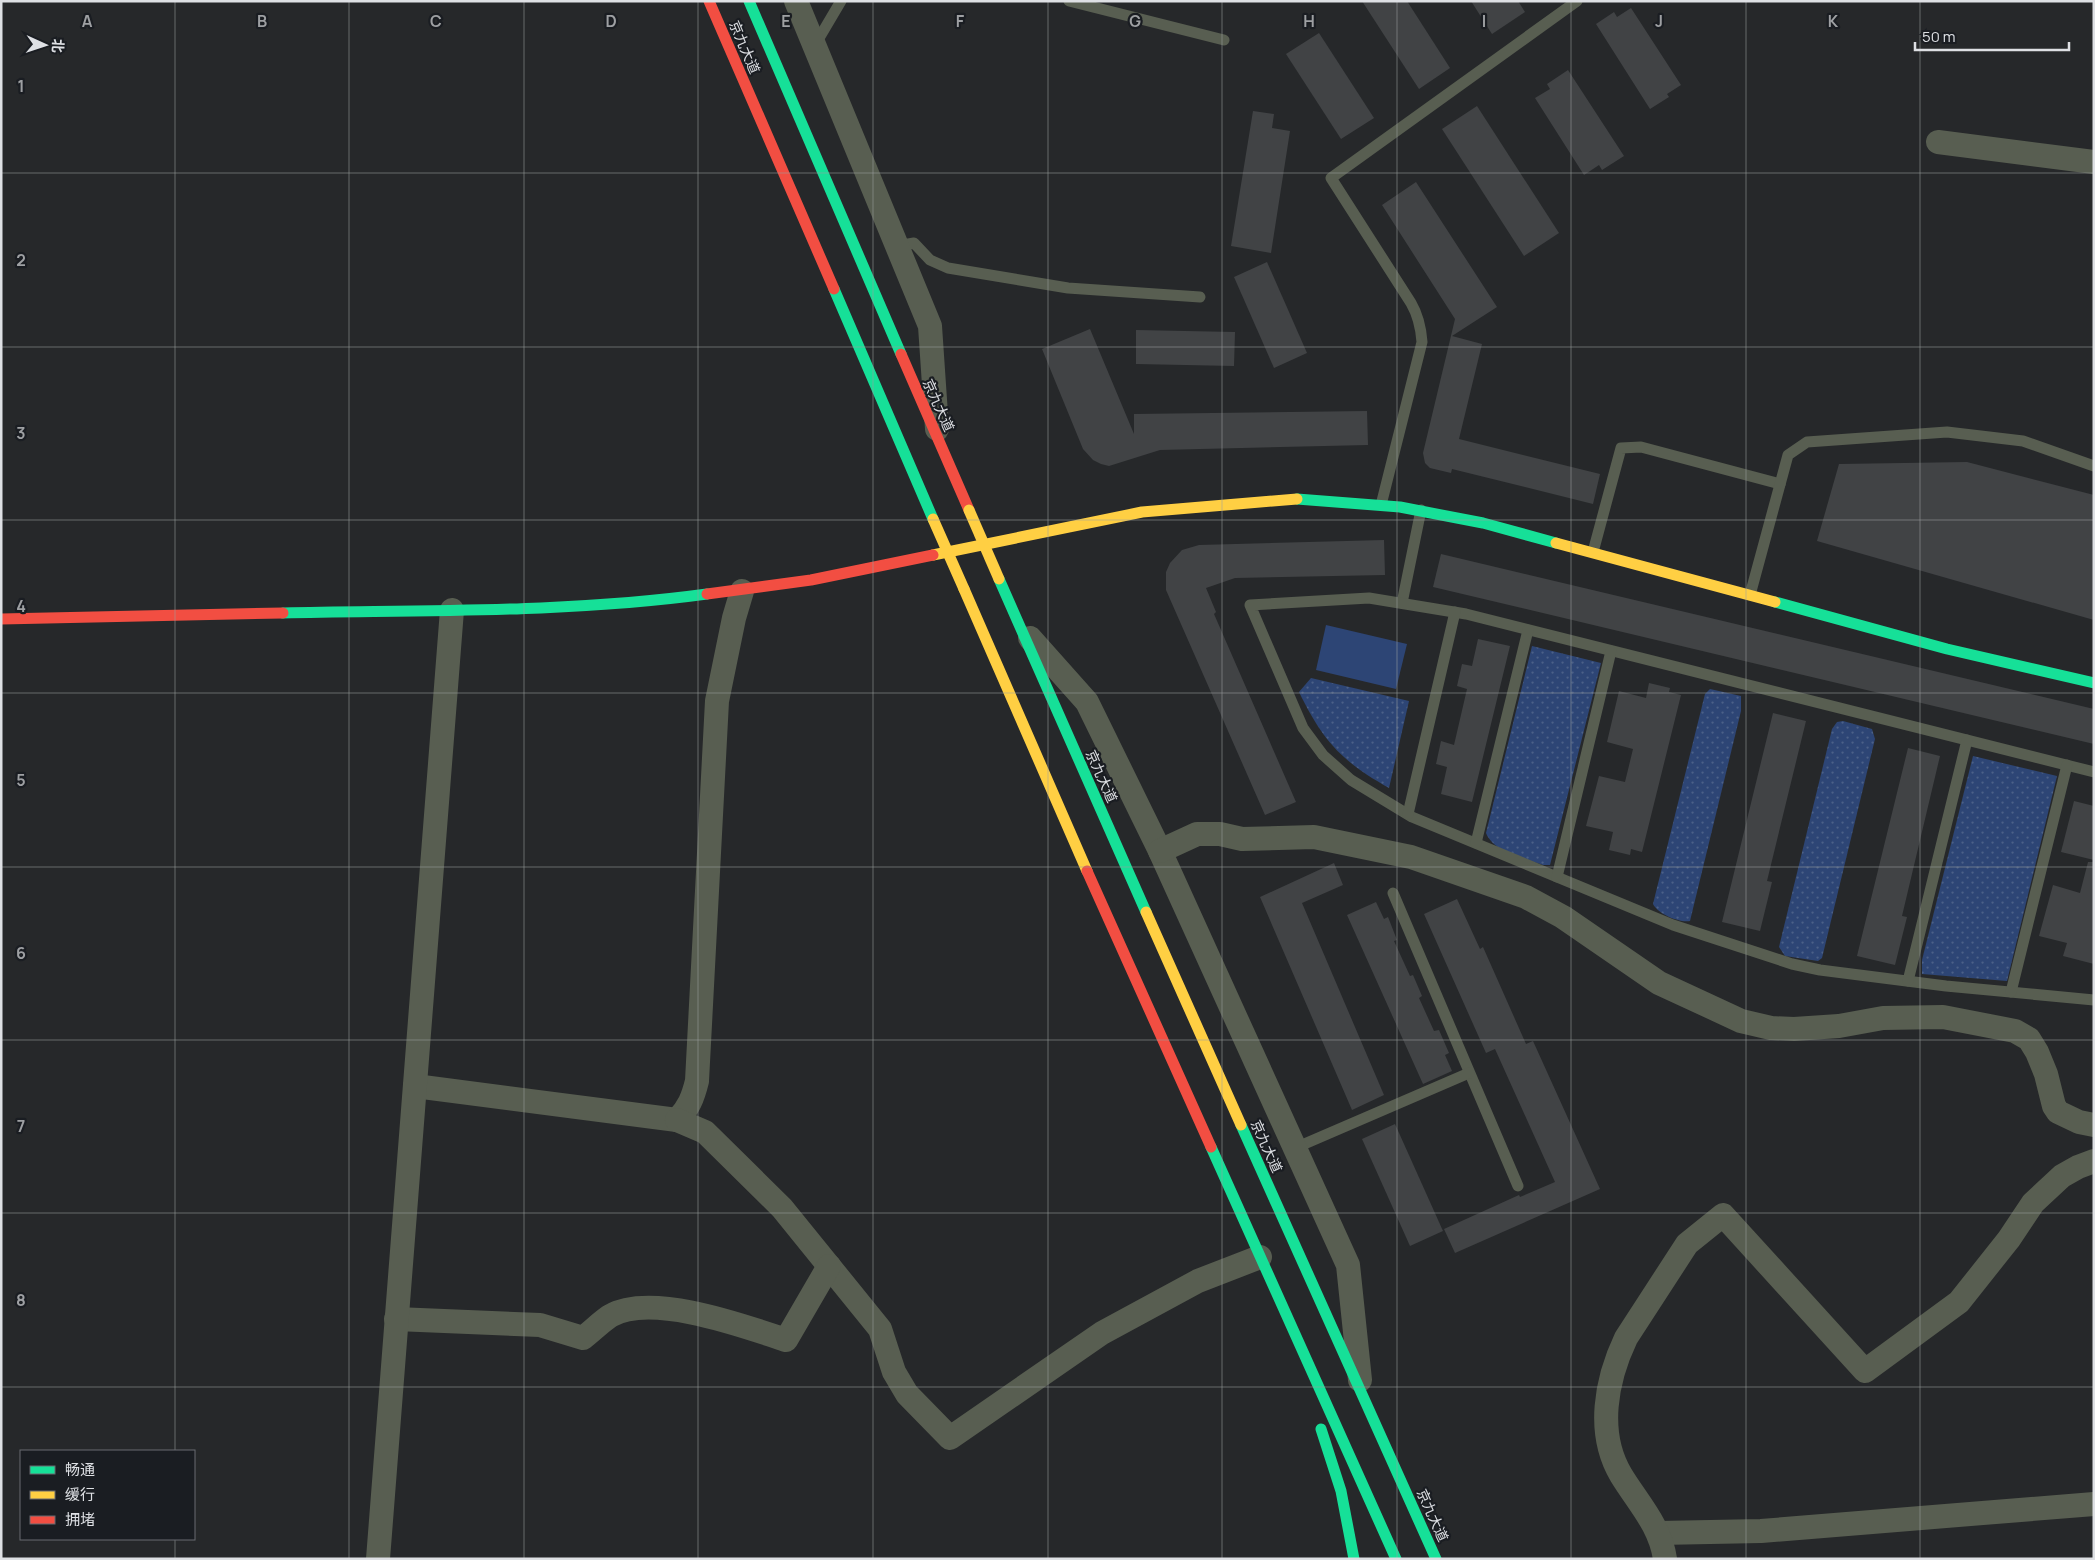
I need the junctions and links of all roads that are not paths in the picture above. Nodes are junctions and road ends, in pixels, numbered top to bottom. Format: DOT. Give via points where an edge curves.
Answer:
graph roads {
  1 [pos="709,1"];
  2 [pos="749,1"];
  3 [pos="796,1"];
  4 [pos="841,1"];
  5 [pos="1069,1"];
  6 [pos="1577,1"];
  7 [pos="1224,40"];
  8 [pos="815,45"];
  9 [pos="1938,142"];
  10 [pos="2094,162"];
  11 [pos="897,246"];
  12 [pos="1200,297"];
  13 [pos="938,440"];
  14 [pos="2094,466"];
  15 [pos="1780,484"];
  16 [pos="1381,505"];
  17 [pos="1421,510"];
  18 [pos="1593,552"];
  19 [pos="742,591"];
  20 [pos="1750,595"];
  21 [pos="1402,603"];
  22 [pos="452,610"];
  23 [pos="1455,612"];
  24 [pos="1,619"];
  25 [pos="1021,629"];
  26 [pos="1528,630"];
  27 [pos="1611,651"];
  28 [pos="2094,683"];
  29 [pos="1967,740"];
  30 [pos="2067,765"];
  31 [pos="2094,772"];
  32 [pos="1408,814"];
  33 [pos="1476,843"];
  34 [pos="1160,851"];
  35 [pos="1556,877"];
  36 [pos="1393,893"];
  37 [pos="1908,981"];
  38 [pos="2011,992"];
  39 [pos="2094,1000"];
  40 [pos="1469,1073"];
  41 [pos="415,1086"];
  42 [pos="677,1120"];
  43 [pos="2094,1125"];
  44 [pos="1295,1148"];
  45 [pos="2094,1161"];
  46 [pos="1518,1186"];
  47 [pos="1260,1257"];
  48 [pos="830,1266"];
  49 [pos="1285,1313"];
  50 [pos="396,1319"];
  51 [pos="1361,1392"];
  52 [pos="2094,1504"];
  53 [pos="1659,1533"];
  54 [pos="378,1559"];
  55 [pos="1354,1559"];
  56 [pos="1396,1559"];
  57 [pos="1436,1559"];
  58 [pos="1665,1559"];
  1 -- 47 [label="street, 京九大道, bridge" via="933,519"];
  2 -- 13 [label="street, 京九大道"];
  3 -- 8 [label="street"];
  4 -- 8 [label="lane"];
  5 -- 7 [label="lane"];
  6 -- 16 [label="lane" via="1331,178 1411,303 1422,332"];
  8 -- 11 [label="street"];
  9 -- 10 [label="street"];
  11 -- 12 [label="lane" via="914,243 930,260 948,268 1068,288"];
  11 -- 13 [label="street" via="930,326"];
  13 -- 25 [label="street, 京九大道, bridge"];
  14 -- 15 [label="lane" via="2023,442 1948,432 1807,442 1788,455"];
  15 -- 18 [label="lane" via="1641,447 1622,448"];
  15 -- 20 [label="lane"];
  16 -- 17 [label="street"];
  16 -- 19 [label="street" via="1303,498 1142,512 863,570"];
  17 -- 18 [label="street" via="1483,522"];
  17 -- 21 [label="lane"];
  18 -- 20 [label="street"];
  19 -- 22 [label="street" via="650,602"];
  19 -- 42 [label="street" via="717,701 697,1081 693,1099"];
  20 -- 28 [label="street" via="1947,649"];
  21 -- 23 [label="lane"];
  21 -- 32 [label="lane" via="1369,598 1250,605 1303,728 1323,755 1351,780"];
  22 -- 24 [label="street"];
  22 -- 41 [label="street"];
  23 -- 26 [label="lane"];
  23 -- 32 [label="lane"];
  25 -- 34 [label="street" via="1087,702"];
  25 -- 51 [label="street, 京九大道"];
  26 -- 27 [label="lane"];
  26 -- 33 [label="lane"];
  27 -- 29 [label="lane"];
  27 -- 35 [label="lane"];
  29 -- 30 [label="lane"];
  29 -- 37 [label="lane"];
  30 -- 31 [label="lane"];
  30 -- 38 [label="lane"];
  32 -- 33 [label="lane"];
  33 -- 35 [label="lane"];
  34 -- 43 [label="street" via="1197,834 1220,834 1242,839 1314,836 1411,857 1540,904 1659,983 1741,1022 1771,1028 1839,1026 1883,1018 1943,1017 2015,1031 2028,1039 2037,1052 2058,1112"];
  34 -- 44 [label="street"];
  35 -- 37 [label="lane" via="1673,926 1760,956 1820,970"];
  36 -- 40 [label="lane"];
  37 -- 38 [label="lane"];
  38 -- 39 [label="lane"];
  40 -- 44 [label="lane"];
  40 -- 46 [label="lane"];
  41 -- 42 [label="street"];
  41 -- 50 [label="street"];
  42 -- 48 [label="street" via="704,1132 782,1208"];
  44 -- 51 [label="street" via="1348,1265"];
  45 -- 53 [label="street" via="2062,1176 2032,1203 2009,1239 1959,1302 1865,1371 1723,1215 1687,1244 1626,1338 1608,1389 1606,1423 1612,1454 1622,1476"];
  47 -- 48 [label="street" via="1198,1281 1102,1333 950,1438 907,1394 894,1372 880,1329"];
  47 -- 49 [label="street, 京九大道"];
  48 -- 50 [label="street" via="786,1340 727,1320 644,1308 611,1316 583,1338 540,1325"];
  49 -- 55 [label="street" via="1341,1491"];
  49 -- 56 [label="street, 京九大道"];
  50 -- 54 [label="street"];
  51 -- 57 [label="street, 京九大道"];
  52 -- 53 [label="street" via="1761,1531"];
  53 -- 58 [label="street"];
}
